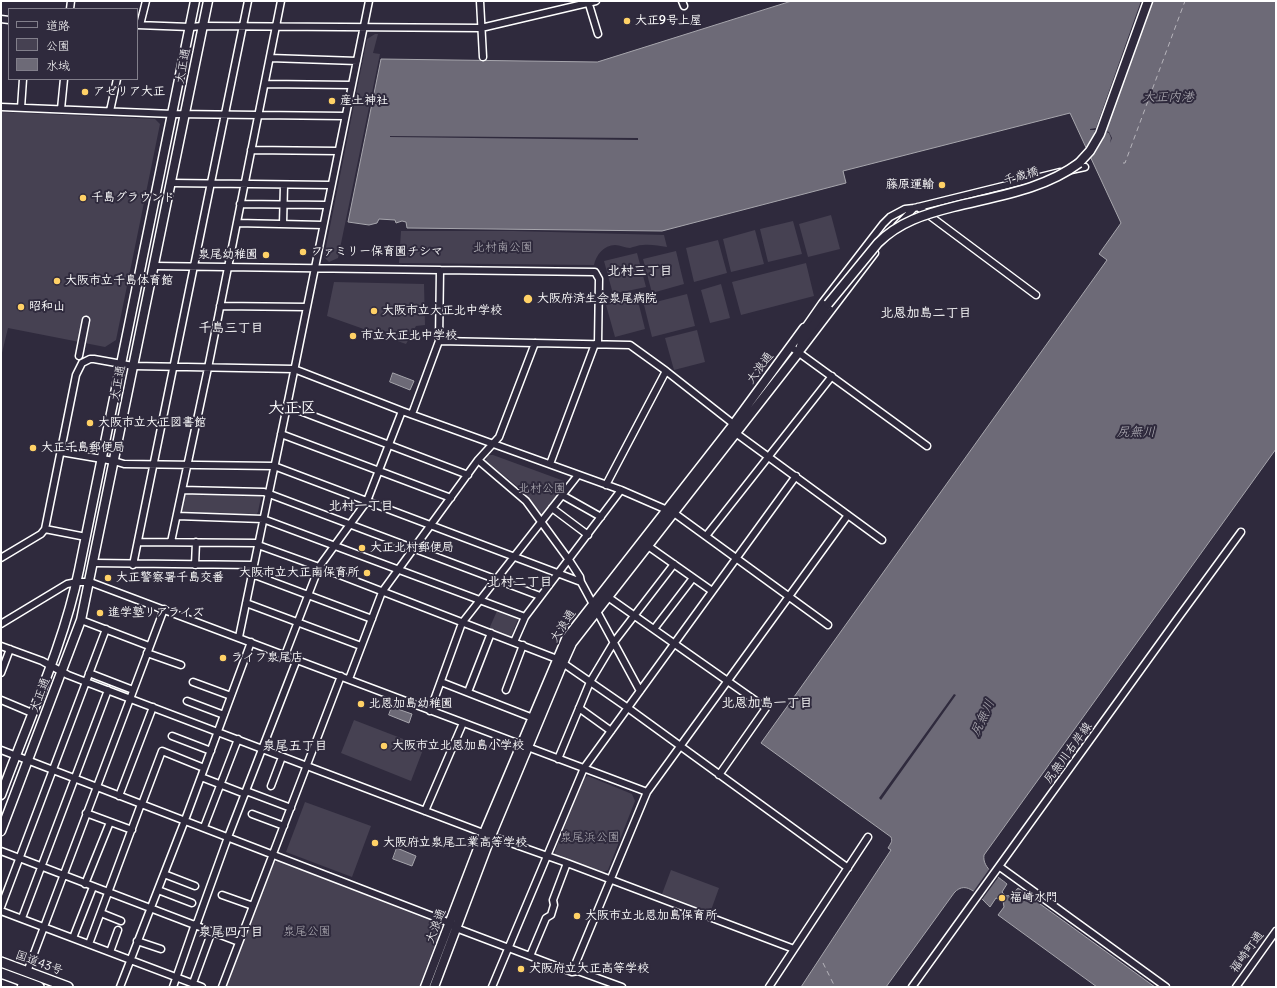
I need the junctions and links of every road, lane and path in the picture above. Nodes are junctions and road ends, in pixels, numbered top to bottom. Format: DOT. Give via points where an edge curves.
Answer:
graph roads {
  1 [pos="146,1"];
  2 [pos="195,1"];
  3 [pos="208,1"];
  4 [pos="248,1"];
  5 [pos="281,1"];
  6 [pos="369,1"];
  7 [pos="480,1"];
  8 [pos="596,1"];
  9 [pos="1148,1"];
  10 [pos="589,2"];
  11 [pos="139,25"];
  12 [pos="203,26"];
  13 [pos="243,26"];
  14 [pos="190,27"];
  15 [pos="276,27"];
  16 [pos="363,27"];
  17 [pos="481,28"];
  18 [pos="598,34"];
  19 [pos="483,57"];
  20 [pos="270,58"];
  21 [pos="356,61"];
  22 [pos="23,80"];
  23 [pos="64,80"];
  24 [pos="117,80"];
  25 [pos="264,84"];
  26 [pos="352,85"];
  27 [pos="1,107"];
  28 [pos="21,108"];
  29 [pos="61,109"];
  30 [pos="110,111"];
  31 [pos="172,114"];
  32 [pos="185,114"];
  33 [pos="226,114"];
  34 [pos="258,115"];
  35 [pos="345,116"];
  36 [pos="251,150"];
  37 [pos="338,151"];
  38 [pos="1085,166"];
  39 [pos="172,183"];
  40 [pos="212,183"];
  41 [pos="244,184"];
  42 [pos="284,185"];
  43 [pos="331,185"];
  44 [pos="240,204"];
  45 [pos="283,204"];
  46 [pos="327,205"];
  47 [pos="916,208"];
  48 [pos="237,223"];
  49 [pos="283,224"];
  50 [pos="883,224"];
  51 [pos="323,225"];
  52 [pos="888,235"];
  53 [pos="154,266"];
  54 [pos="194,267"];
  55 [pos="228,267"];
  56 [pos="314,268"];
  57 [pos="440,270"];
  58 [pos="1036,295"];
  59 [pos="220,306"];
  60 [pos="307,307"];
  61 [pos="819,317"];
  62 [pos="86,320"];
  63 [pos="806,326"];
  64 [pos="439,341"];
  65 [pos="536,343"];
  66 [pos="597,344"];
  67 [pos="791,347"];
  68 [pos="799,352"];
  69 [pos="79,356"];
  70 [pos="121,363"];
  71 [pos="133,366"];
  72 [pos="174,367"];
  73 [pos="208,368"];
  74 [pos="294,369"];
  75 [pos="666,371"];
  76 [pos="832,376"];
  77 [pos="287,406"];
  78 [pos="402,411"];
  79 [pos="412,414"];
  80 [pos="735,429"];
  81 [pos="281,434"];
  82 [pos="493,443"];
  83 [pos="389,445"];
  84 [pos="927,446"];
  85 [pos="61,452"];
  86 [pos="768,456"];
  87 [pos="102,459"];
  88 [pos="478,460"];
  89 [pos="114,461"];
  90 [pos="550,464"];
  91 [pos="154,465"];
  92 [pos="187,465"];
  93 [pos="274,466"];
  94 [pos="379,471"];
  95 [pos="468,474"];
  96 [pos="578,475"];
  97 [pos="796,476"];
  98 [pos="606,485"];
  99 [pos="182,490"];
  100 [pos="621,490"];
  101 [pos="268,493"];
  102 [pos="562,495"];
  103 [pos="451,498"];
  104 [pos="367,501"];
  105 [pos="552,508"];
  106 [pos="670,511"];
  107 [pos="848,515"];
  108 [pos="177,516"];
  109 [pos="601,517"];
  110 [pos="263,519"];
  111 [pos="541,521"];
  112 [pos="350,524"];
  113 [pos="432,525"];
  114 [pos="45,529"];
  115 [pos="1241,532"];
  116 [pos="588,535"];
  117 [pos="706,536"];
  118 [pos="86,537"];
  119 [pos="882,540"];
  120 [pos="138,542"];
  121 [pos="171,542"];
  122 [pos="196,542"];
  123 [pos="258,544"];
  124 [pos="335,545"];
  125 [pos="648,546"];
  126 [pos="415,548"];
  127 [pos="515,556"];
  128 [pos="1,558"];
  129 [pos="736,558"];
  130 [pos="569,560"];
  131 [pos="94,563"];
  132 [pos="133,564"];
  133 [pos="674,564"];
  134 [pos="195,565"];
  135 [pos="254,566"];
  136 [pos="319,567"];
  137 [pos="399,569"];
  138 [pos="558,573"];
  139 [pos="252,574"];
  140 [pos="693,578"];
  141 [pos="497,579"];
  142 [pos="77,582"];
  143 [pos="90,582"];
  144 [pos="581,582"];
  145 [pos="712,591"];
  146 [pos="382,592"];
  147 [pos="309,594"];
  148 [pos="605,595"];
  149 [pos="540,596"];
  150 [pos="789,597"];
  151 [pos="480,600"];
  152 [pos="246,603"];
  153 [pos="595,608"];
  154 [pos="164,609"];
  155 [pos="634,615"];
  156 [pos="525,617"];
  157 [pos="372,618"];
  158 [pos="82,620"];
  159 [pos="298,622"];
  160 [pos="462,623"];
  161 [pos="1,624"];
  162 [pos="828,625"];
  163 [pos="106,629"];
  164 [pos="654,629"];
  165 [pos="491,633"];
  166 [pos="238,637"];
  167 [pos="251,642"];
  168 [pos="514,642"];
  169 [pos="614,642"];
  170 [pos="674,644"];
  171 [pos="523,645"];
  172 [pos="1,646"];
  173 [pos="149,646"];
  174 [pos="361,646"];
  175 [pos="10,649"];
  176 [pos="147,653"];
  177 [pos="285,655"];
  178 [pos="297,659"];
  179 [pos="560,661"];
  180 [pos="181,665"];
  181 [pos="51,666"];
  182 [pos="1,672"];
  183 [pos="62,672"];
  184 [pos="89,674"];
  185 [pos="341,676"];
  186 [pos="349,679"];
  187 [pos="86,682"];
  188 [pos="193,682"];
  189 [pos="441,682"];
  190 [pos="590,682"];
  191 [pos="727,682"];
  192 [pos="108,690"];
  193 [pos="133,690"];
  194 [pos="506,690"];
  195 [pos="640,691"];
  196 [pos="468,692"];
  197 [pos="231,696"];
  198 [pos="130,698"];
  199 [pos="1,700"];
  200 [pos="187,701"];
  201 [pos="153,707"];
  202 [pos="579,708"];
  203 [pos="628,708"];
  204 [pos="430,711"];
  205 [pos="32,713"];
  206 [pos="224,715"];
  207 [pos="533,718"];
  208 [pos="463,723"];
  209 [pos="611,731"];
  210 [pos="218,732"];
  211 [pos="172,736"];
  212 [pos="238,739"];
  213 [pos="524,746"];
  214 [pos="680,746"];
  215 [pos="262,749"];
  216 [pos="1,750"];
  217 [pos="211,751"];
  218 [pos="15,756"];
  219 [pos="282,756"];
  220 [pos="558,759"];
  221 [pos="28,761"];
  222 [pos="307,766"];
  223 [pos="204,768"];
  224 [pos="584,768"];
  225 [pos="53,770"];
  226 [pos="719,775"];
  227 [pos="201,777"];
  228 [pos="74,779"];
  229 [pos="220,784"];
  230 [pos="271,786"];
  231 [pos="96,787"];
  232 [pos="647,792"];
  233 [pos="245,793"];
  234 [pos="1,795"];
  235 [pos="119,796"];
  236 [pos="142,804"];
  237 [pos="291,808"];
  238 [pos="426,811"];
  239 [pos="86,813"];
  240 [pos="252,814"];
  241 [pos="185,820"];
  242 [pos="110,822"];
  243 [pos="284,826"];
  244 [pos="204,828"];
  245 [pos="132,830"];
  246 [pos="1,831"];
  247 [pos="487,834"];
  248 [pos="228,837"];
  249 [pos="868,837"];
  250 [pos="1,851"];
  251 [pos="272,854"];
  252 [pos="547,856"];
  253 [pos="19,858"];
  254 [pos="568,863"];
  255 [pos="41,866"];
  256 [pos="848,868"];
  257 [pos="998,869"];
  258 [pos="164,874"];
  259 [pos="64,876"];
  260 [pos="612,880"];
  261 [pos="86,884"];
  262 [pos="194,886"];
  263 [pos="93,887"];
  264 [pos="158,890"];
  265 [pos="109,893"];
  266 [pos="222,895"];
  267 [pos="192,903"];
  268 [pos="253,906"];
  269 [pos="1,907"];
  270 [pos="150,908"];
  271 [pos="1,911"];
  272 [pos="101,914"];
  273 [pos="22,918"];
  274 [pos="122,922"];
  275 [pos="195,924"];
  276 [pos="453,926"];
  277 [pos="44,927"];
  278 [pos="118,930"];
  279 [pos="212,931"];
  280 [pos="1276,931"];
  281 [pos="73,938"];
  282 [pos="137,941"];
  283 [pos="239,942"];
  284 [pos="89,944"];
  285 [pos="508,948"];
  286 [pos="161,949"];
  287 [pos="794,949"];
  288 [pos="110,952"];
  289 [pos="530,956"];
  290 [pos="129,960"];
  291 [pos="1,962"];
  292 [pos="1,965"];
  293 [pos="27,972"];
  294 [pos="572,972"];
  295 [pos="1,973"];
  296 [pos="177,977"];
  297 [pos="1,978"];
  298 [pos="193,983"];
  299 [pos="22,987"];
  300 [pos="39,987"];
  301 [pos="59,987"];
  302 [pos="68,987"];
  303 [pos="120,987"];
  304 [pos="173,987"];
  305 [pos="202,987"];
  306 [pos="222,987"];
  307 [pos="425,987"];
  308 [pos="434,987"];
  309 [pos="492,987"];
  310 [pos="622,987"];
  311 [pos="769,987"];
  312 [pos="912,987"];
  313 [pos="1166,987"];
  314 [pos="1236,987"];
  1 -- 11 [label="street"];
  2 -- 14 [label="main road, 大正通"];
  3 -- 12 [label="main road, 大正通"];
  4 -- 13 [label="street"];
  5 -- 15 [label="street"];
  6 -- 16 [label="street"];
  7 -- 17 [label="street"];
  8 -- 10 [label="street"];
  9 -- 61 [label="main road, 千歳橋, bridge" via="1100,134 1079,163 1065,173 1039,184 936,211 902,224 885,235"];
  10 -- 17 [label="street"];
  10 -- 18 [label="street"];
  11 -- 14 [label="street"];
  12 -- 13 [label="street"];
  12 -- 14 [label="street"];
  12 -- 32 [label="main road, 大正通"];
  13 -- 15 [label="street"];
  13 -- 33 [label="street"];
  14 -- 31 [label="main road, 大正通"];
  15 -- 16 [label="street"];
  15 -- 20 [label="street"];
  16 -- 17 [label="street"];
  16 -- 21 [label="street"];
  17 -- 19 [label="street"];
  20 -- 21 [label="street"];
  20 -- 25 [label="street"];
  21 -- 26 [label="street"];
  22 -- 28 [label="street"];
  23 -- 29 [label="street"];
  24 -- 30 [label="street"];
  25 -- 26 [label="street"];
  25 -- 34 [label="street"];
  26 -- 35 [label="street"];
  27 -- 28 [label="street"];
  28 -- 29 [label="street"];
  29 -- 30 [label="street"];
  30 -- 31 [label="street"];
  31 -- 32 [label="street"];
  31 -- 70 [label="main road, 大正通"];
  32 -- 33 [label="street"];
  32 -- 39 [label="main road, 大正通"];
  33 -- 34 [label="street"];
  33 -- 40 [label="street"];
  34 -- 35 [label="street"];
  34 -- 36 [label="street"];
  35 -- 37 [label="street"];
  36 -- 37 [label="street"];
  36 -- 41 [label="street"];
  37 -- 43 [label="street"];
  38 -- 47 [label="street"];
  39 -- 40 [label="street"];
  39 -- 53 [label="main road, 大正通"];
  40 -- 41 [label="street"];
  40 -- 54 [label="street"];
  41 -- 42 [label="street"];
  41 -- 44 [label="street"];
  42 -- 43 [label="street"];
  42 -- 45 [label="street"];
  43 -- 46 [label="street"];
  44 -- 45 [label="street"];
  44 -- 48 [label="street"];
  45 -- 46 [label="street"];
  45 -- 49 [label="street"];
  46 -- 51 [label="street"];
  47 -- 50 [label="street" via="905,209"];
  47 -- 52 [label="street"];
  47 -- 58 [label="street"];
  48 -- 49 [label="street"];
  48 -- 55 [label="street"];
  49 -- 51 [label="street"];
  50 -- 52 [label="street"];
  50 -- 63 [label="street"];
  51 -- 56 [label="street"];
  52 -- 68 [label="street"];
  53 -- 54 [label="street"];
  53 -- 71 [label="main road, 大正通"];
  54 -- 55 [label="street"];
  54 -- 72 [label="street"];
  55 -- 56 [label="street"];
  55 -- 59 [label="street"];
  56 -- 57 [label="street"];
  56 -- 60 [label="street"];
  57 -- 64 [label="street"];
  57 -- 66 [label="street" via="594,272 599,278"];
  59 -- 60 [label="street"];
  59 -- 73 [label="street"];
  60 -- 74 [label="street"];
  61 -- 63 [label="main road, 大浪通"];
  61 -- 68 [label="main road, 大浪通" via="803,340"];
  62 -- 69 [label="street"];
  63 -- 67 [label="main road, 大浪通"];
  64 -- 65 [label="street"];
  64 -- 79 [label="street"];
  65 -- 66 [label="street"];
  65 -- 82 [label="street" via="499,437"];
  66 -- 75 [label="street" via="630,345"];
  66 -- 90 [label="street"];
  67 -- 68 [label="street"];
  67 -- 80 [label="main road, 大浪通"];
  68 -- 76 [label="street"];
  68 -- 80 [label="main road, 大浪通"];
  70 -- 71 [label="street"];
  70 -- 85 [label="street" via="94,359 80,366"];
  70 -- 87 [label="main road, 大正通"];
  71 -- 72 [label="street"];
  71 -- 89 [label="main road, 大正通"];
  72 -- 73 [label="street"];
  72 -- 91 [label="street"];
  73 -- 74 [label="street"];
  73 -- 92 [label="street"];
  74 -- 77 [label="street"];
  74 -- 78 [label="street"];
  75 -- 80 [label="street"];
  75 -- 98 [label="street"];
  76 -- 84 [label="street"];
  76 -- 86 [label="street"];
  77 -- 81 [label="street"];
  77 -- 83 [label="street"];
  78 -- 79 [label="street"];
  78 -- 83 [label="street"];
  79 -- 82 [label="street"];
  80 -- 86 [label="street"];
  80 -- 106 [label="main road, 大浪通"];
  81 -- 93 [label="street"];
  81 -- 94 [label="street"];
  82 -- 88 [label="street"];
  82 -- 90 [label="street"];
  83 -- 94 [label="street"];
  83 -- 95 [label="street"];
  85 -- 87 [label="street"];
  85 -- 114 [label="street"];
  86 -- 97 [label="street"];
  86 -- 117 [label="street"];
  87 -- 89 [label="street"];
  87 -- 118 [label="main road, 大正通"];
  88 -- 95 [label="street"];
  88 -- 111 [label="street" via="526,501"];
  89 -- 91 [label="street"];
  89 -- 131 [label="main road, 大正通"];
  90 -- 96 [label="street"];
  91 -- 92 [label="street"];
  91 -- 120 [label="street"];
  92 -- 93 [label="street"];
  92 -- 99 [label="street"];
  93 -- 101 [label="street"];
  93 -- 104 [label="street"];
  94 -- 103 [label="street"];
  94 -- 104 [label="street"];
  95 -- 103 [label="street"];
  96 -- 98 [label="street"];
  96 -- 102 [label="street"];
  97 -- 107 [label="street"];
  97 -- 129 [label="street"];
  98 -- 100 [label="street"];
  99 -- 101 [label="street"];
  99 -- 108 [label="street"];
  100 -- 106 [label="street"];
  100 -- 109 [label="street"];
  101 -- 110 [label="street"];
  101 -- 112 [label="street"];
  102 -- 105 [label="street"];
  102 -- 109 [label="street"];
  103 -- 113 [label="street"];
  104 -- 112 [label="street"];
  104 -- 113 [label="street"];
  105 -- 111 [label="street"];
  105 -- 116 [label="street"];
  106 -- 117 [label="street"];
  106 -- 125 [label="main road, 大浪通"];
  106 -- 148 [label="main road, 大浪通"];
  107 -- 119 [label="street"];
  107 -- 150 [label="street"];
  108 -- 110 [label="street"];
  108 -- 121 [label="street"];
  109 -- 116 [label="street"];
  110 -- 123 [label="street"];
  110 -- 124 [label="street"];
  111 -- 127 [label="street"];
  111 -- 130 [label="street"];
  112 -- 124 [label="street"];
  112 -- 126 [label="street"];
  113 -- 126 [label="street"];
  113 -- 127 [label="street"];
  114 -- 118 [label="street"];
  114 -- 128 [label="street"];
  115 -- 257 [label="street, 尻無川右岸線"];
  116 -- 130 [label="street"];
  117 -- 129 [label="street"];
  118 -- 142 [label="main road, 大正通"];
  120 -- 121 [label="street"];
  120 -- 132 [label="street"];
  121 -- 122 [label="street"];
  122 -- 123 [label="street"];
  122 -- 134 [label="street"];
  123 -- 135 [label="street"];
  123 -- 136 [label="street"];
  124 -- 136 [label="street"];
  124 -- 137 [label="street"];
  125 -- 133 [label="street"];
  125 -- 148 [label="main road, 大浪通"];
  126 -- 137 [label="street"];
  126 -- 141 [label="street"];
  127 -- 138 [label="street"];
  127 -- 141 [label="street"];
  129 -- 145 [label="street"];
  129 -- 150 [label="street"];
  130 -- 138 [label="street"];
  130 -- 144 [label="street"];
  131 -- 132 [label="street"];
  131 -- 143 [label="main road, 大正通"];
  132 -- 134 [label="street"];
  133 -- 140 [label="street"];
  133 -- 155 [label="street"];
  134 -- 135 [label="street"];
  135 -- 139 [label="street"];
  136 -- 146 [label="street"];
  136 -- 147 [label="street"];
  137 -- 146 [label="street"];
  137 -- 151 [label="street"];
  138 -- 144 [label="street"];
  138 -- 149 [label="street"];
  139 -- 147 [label="street"];
  139 -- 152 [label="street"];
  140 -- 145 [label="street"];
  140 -- 164 [label="street"];
  141 -- 149 [label="street"];
  141 -- 151 [label="street"];
  142 -- 143 [label="street"];
  142 -- 161 [label="street" via="67,584"];
  142 -- 181 [label="main road, 大正通"];
  143 -- 154 [label="street"];
  143 -- 158 [label="main road, 大正通"];
  144 -- 153 [label="street"];
  145 -- 170 [label="street"];
  146 -- 157 [label="street"];
  146 -- 160 [label="street"];
  147 -- 157 [label="street"];
  147 -- 159 [label="street"];
  148 -- 153 [label="main road, 大浪通"];
  148 -- 155 [label="street"];
  149 -- 156 [label="street"];
  150 -- 162 [label="street"];
  150 -- 191 [label="street"];
  151 -- 156 [label="street"];
  151 -- 160 [label="street"];
  152 -- 159 [label="street"];
  152 -- 166 [label="street"];
  153 -- 169 [label="street"];
  153 -- 179 [label="main road, 大浪通"];
  154 -- 166 [label="street"];
  154 -- 173 [label="street"];
  155 -- 164 [label="street"];
  155 -- 169 [label="street"];
  156 -- 168 [label="street"];
  157 -- 174 [label="street"];
  158 -- 163 [label="street"];
  158 -- 183 [label="main road, 大正通"];
  159 -- 174 [label="street"];
  159 -- 177 [label="street"];
  160 -- 165 [label="street"];
  160 -- 189 [label="street"];
  163 -- 173 [label="street"];
  163 -- 184 [label="street"];
  164 -- 170 [label="street"];
  165 -- 168 [label="street"];
  165 -- 196 [label="street"];
  166 -- 167 [label="street"];
  167 -- 177 [label="street"];
  167 -- 197 [label="street"];
  168 -- 171 [label="street"];
  169 -- 190 [label="street"];
  169 -- 195 [label="street"];
  170 -- 191 [label="street"];
  170 -- 195 [label="street"];
  171 -- 179 [label="street"];
  171 -- 194 [label="street"];
  172 -- 175 [label="street"];
  173 -- 176 [label="street"];
  174 -- 186 [label="street"];
  175 -- 181 [label="street"];
  175 -- 182 [label="street"];
  176 -- 180 [label="street"];
  176 -- 193 [label="street"];
  177 -- 178 [label="street"];
  178 -- 185 [label="street"];
  178 -- 215 [label="street"];
  179 -- 190 [label="street"];
  179 -- 207 [label="main road, 大浪通"];
  179 -- 213 [label="main road, 大浪通"];
  181 -- 183 [label="street"];
  181 -- 205 [label="main road, 大正通"];
  183 -- 187 [label="street"];
  183 -- 221 [label="main road, 大正通"];
  184 -- 187 [label="street"];
  184 -- 193 [label="street"];
  185 -- 186 [label="street"];
  185 -- 222 [label="street"];
  186 -- 204 [label="street"];
  187 -- 192 [label="street"];
  187 -- 225 [label="street"];
  188 -- 197 [label="street"];
  189 -- 196 [label="street"];
  189 -- 204 [label="street"];
  190 -- 202 [label="street"];
  190 -- 203 [label="street"];
  191 -- 214 [label="street"];
  191 -- 226 [label="street" via="766,708"];
  192 -- 198 [label="street"];
  192 -- 228 [label="street"];
  193 -- 198 [label="street"];
  195 -- 203 [label="street"];
  196 -- 207 [label="street"];
  197 -- 206 [label="street"];
  198 -- 201 [label="street"];
  198 -- 231 [label="street"];
  199 -- 205 [label="street"];
  200 -- 206 [label="street"];
  201 -- 210 [label="street"];
  201 -- 235 [label="street"];
  202 -- 209 [label="street"];
  202 -- 220 [label="street"];
  203 -- 209 [label="street"];
  203 -- 214 [label="street"];
  204 -- 208 [label="street"];
  205 -- 218 [label="main road, 大正通"];
  206 -- 210 [label="street"];
  207 -- 213 [label="main road, 大浪通"];
  208 -- 213 [label="street"];
  208 -- 238 [label="street"];
  209 -- 224 [label="street"];
  210 -- 212 [label="street"];
  210 -- 217 [label="street"];
  211 -- 217 [label="street"];
  212 -- 215 [label="street"];
  212 -- 229 [label="street"];
  213 -- 220 [label="street"];
  213 -- 247 [label="main road, 大浪通"];
  214 -- 226 [label="street"];
  214 -- 232 [label="street"];
  215 -- 219 [label="street"];
  215 -- 233 [label="street"];
  216 -- 218 [label="street"];
  217 -- 223 [label="street"];
  218 -- 221 [label="street"];
  218 -- 234 [label="main road, 大正通"];
  219 -- 222 [label="street"];
  219 -- 230 [label="street"];
  220 -- 224 [label="street"];
  221 -- 225 [label="street"];
  221 -- 246 [label="main road, 大正通"];
  222 -- 237 [label="street"];
  222 -- 238 [label="street"];
  223 -- 227 [label="street"];
  223 -- 236 [label="street" via="162,751"];
  224 -- 232 [label="street"];
  224 -- 252 [label="street"];
  225 -- 228 [label="street"];
  225 -- 253 [label="street"];
  226 -- 256 [label="street"];
  227 -- 229 [label="street"];
  227 -- 241 [label="street"];
  228 -- 231 [label="street"];
  228 -- 255 [label="street"];
  229 -- 233 [label="street"];
  229 -- 244 [label="street"];
  231 -- 235 [label="street"];
  231 -- 239 [label="street"];
  232 -- 260 [label="street"];
  233 -- 237 [label="street"];
  233 -- 248 [label="street"];
  235 -- 236 [label="street"];
  236 -- 241 [label="street"];
  236 -- 245 [label="street"];
  237 -- 243 [label="street"];
  238 -- 247 [label="street"];
  239 -- 242 [label="street"];
  239 -- 259 [label="street"];
  240 -- 243 [label="street"];
  241 -- 244 [label="street"];
  241 -- 258 [label="street"];
  242 -- 245 [label="street"];
  242 -- 261 [label="street"];
  243 -- 251 [label="street"];
  244 -- 248 [label="street"];
  245 -- 265 [label="street"];
  247 -- 252 [label="street"];
  247 -- 276 [label="main road, 大浪通"];
  248 -- 251 [label="street"];
  248 -- 275 [label="street"];
  249 -- 256 [label="street"];
  250 -- 253 [label="street"];
  251 -- 268 [label="street"];
  251 -- 276 [label="street"];
  252 -- 254 [label="street"];
  252 -- 285 [label="street"];
  253 -- 255 [label="street"];
  253 -- 269 [label="street"];
  254 -- 260 [label="street"];
  254 -- 289 [label="street" via="553,900 551,915 546,918"];
  255 -- 259 [label="street"];
  255 -- 273 [label="street"];
  256 -- 287 [label="street"];
  257 -- 312 [label="street, 尻無川右岸線"];
  257 -- 313 [label="street"];
  258 -- 262 [label="street"];
  258 -- 264 [label="street"];
  259 -- 261 [label="street"];
  259 -- 277 [label="street"];
  260 -- 287 [label="street"];
  260 -- 294 [label="street"];
  261 -- 263 [label="street"];
  263 -- 265 [label="street"];
  263 -- 281 [label="street"];
  264 -- 267 [label="street"];
  264 -- 270 [label="street"];
  265 -- 270 [label="street"];
  265 -- 272 [label="street"];
  266 -- 268 [label="street"];
  268 -- 283 [label="street"];
  270 -- 275 [label="street"];
  270 -- 282 [label="street"];
  271 -- 273 [label="street"];
  272 -- 274 [label="street"];
  272 -- 284 [label="street"];
  273 -- 277 [label="street"];
  275 -- 279 [label="street"];
  275 -- 296 [label="street"];
  276 -- 285 [label="street"];
  276 -- 307 [label="main road, 大浪通"];
  276 -- 308 [label="main road, 大浪通"];
  277 -- 281 [label="street"];
  277 -- 293 [label="street"];
  278 -- 288 [label="street"];
  279 -- 283 [label="street"];
  279 -- 298 [label="street"];
  280 -- 314 [label="street, 福崎町通"];
  281 -- 284 [label="street"];
  282 -- 286 [label="street"];
  282 -- 290 [label="street"];
  283 -- 306 [label="street"];
  284 -- 288 [label="street"];
  285 -- 289 [label="street"];
  285 -- 309 [label="street"];
  287 -- 311 [label="street"];
  288 -- 290 [label="street"];
  289 -- 294 [label="street"];
  290 -- 296 [label="street"];
  290 -- 303 [label="street"];
  291 -- 293 [label="highway, 国道43号"];
  292 -- 301 [label="highway"];
  293 -- 302 [label="highway, 国道43号"];
  294 -- 310 [label="street" via="578,971"];
  295 -- 300 [label="highway"];
  296 -- 298 [label="street"];
  296 -- 304 [label="street"];
  297 -- 299 [label="highway"];
  298 -- 305 [label="street"];
}
